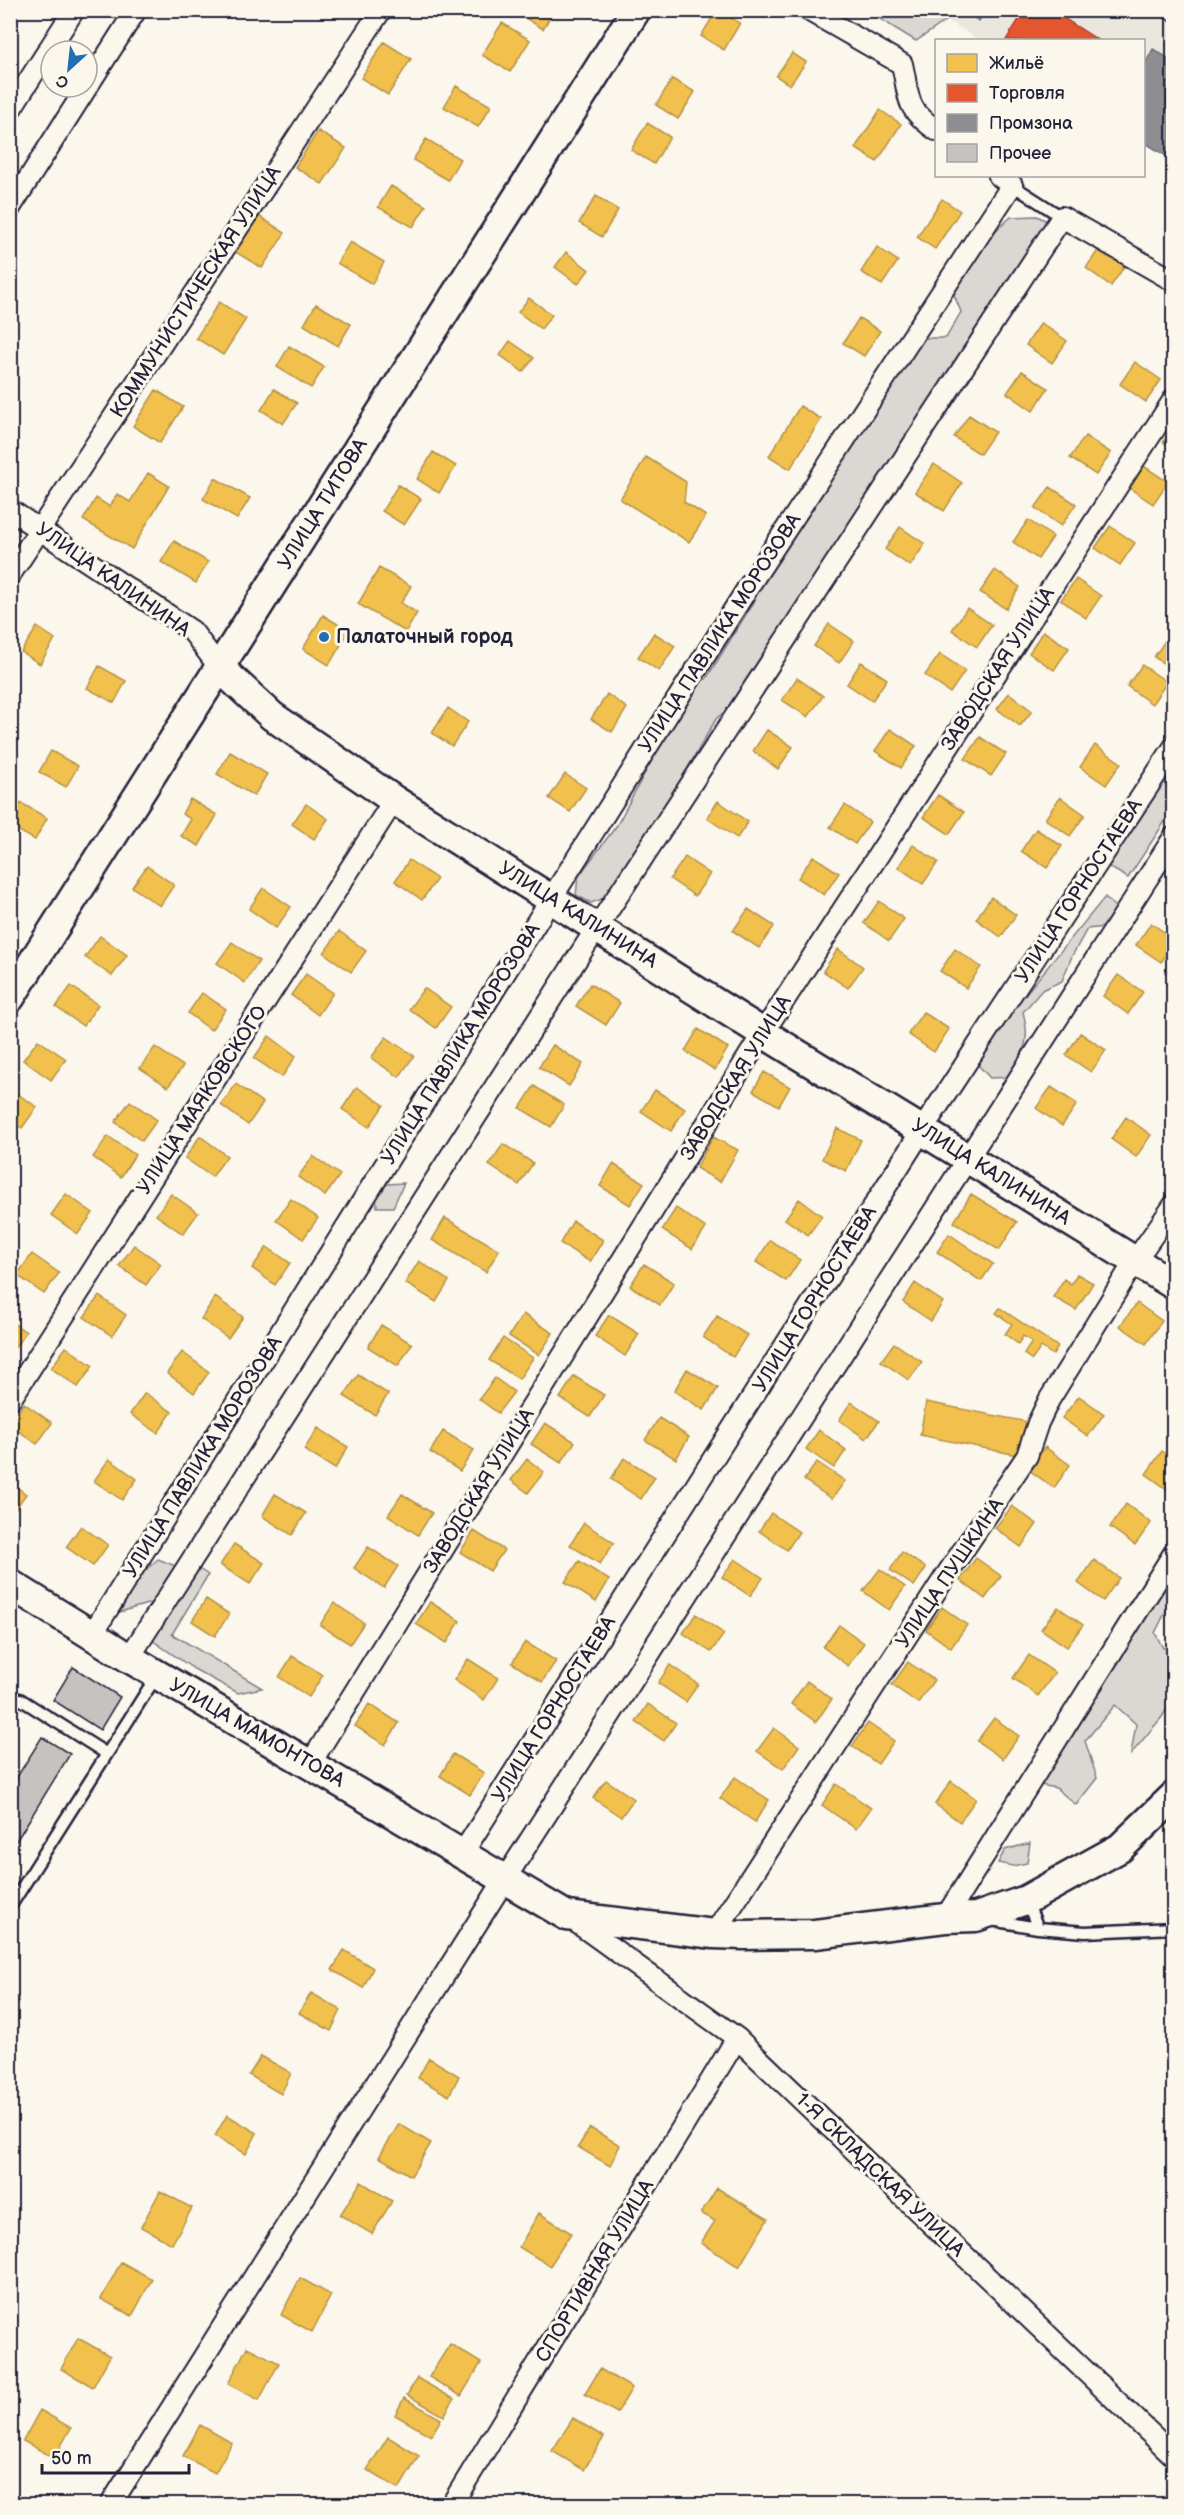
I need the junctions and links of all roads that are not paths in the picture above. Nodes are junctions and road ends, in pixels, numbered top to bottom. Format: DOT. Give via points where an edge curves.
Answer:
graph roads {
  1 [pos="74,10"];
  2 [pos="136,10"];
  3 [pos="381,10"];
  4 [pos="636,10"];
  5 [pos="808,10"];
  6 [pos="1165,10"];
  7 [pos="1173,15"];
  8 [pos="10,110"];
  9 [pos="935,129"];
  10 [pos="1006,180"];
  11 [pos="10,208"];
  12 [pos="1062,217"];
  13 [pos="1173,280"];
  14 [pos="1173,399"];
  15 [pos="10,510"];
  16 [pos="39,529"];
  17 [pos="10,574"];
  18 [pos="219,667"];
  19 [pos="1173,747"];
  20 [pos="394,800"];
  21 [pos="1173,837"];
  22 [pos="552,898"];
  23 [pos="598,927"];
  24 [pos="10,998"];
  25 [pos="763,1033"];
  26 [pos="922,1130"];
  27 [pos="969,1158"];
  28 [pos="1173,1205"];
  29 [pos="1136,1261"];
  30 [pos="1173,1285"];
  31 [pos="10,1400"];
  32 [pos="1173,1553"];
  33 [pos="10,1584"];
  34 [pos="92,1636"];
  35 [pos="129,1658"];
  36 [pos="158,1675"];
  37 [pos="10,1700"];
  38 [pos="107,1754"];
  39 [pos="310,1764"];
  40 [pos="1173,1796"];
  41 [pos="462,1854"];
  42 [pos="505,1879"];
  43 [pos="1026,1900"];
  44 [pos="10,1907"];
  45 [pos="567,1916"];
  46 [pos="976,1917"];
  47 [pos="945,1918"];
  48 [pos="1038,1928"];
  49 [pos="1173,1928"];
  50 [pos="714,1934"];
  51 [pos="736,2038"];
  52 [pos="1173,2456"];
  53 [pos="111,2505"];
  54 [pos="452,2505"];
  1 -- 8 [label="street"];
  2 -- 11 [label="street"];
  3 -- 16 [label="street, КОММУНИСТИЧЕСКАЯ УЛИЦА"];
  4 -- 18 [label="main road, УЛИЦА ТИТОВА"];
  5 -- 9 [label="street" via="902,64 912,108"];
  6 -- 7 [label="lane"];
  10 -- 12 [label="lane"];
  10 -- 22 [label="street, УЛИЦА ПАВЛИКА МОРОЗОВА"];
  12 -- 13 [label="street"];
  12 -- 23 [label="street"];
  14 -- 25 [label="street, ЗАВОДСКАЯ УЛИЦА"];
  15 -- 16 [label="street, УЛИЦА КАЛИНИНА"];
  16 -- 17 [label="street, КОММУНИСТИЧЕСКАЯ УЛИЦА"];
  16 -- 18 [label="street, УЛИЦА КАЛИНИНА" via="192,631"];
  18 -- 20 [label="main road, УЛИЦА КАЛИНИНА" via="273,716"];
  18 -- 24 [label="main road, УЛИЦА ТИТОВА"];
  19 -- 26 [label="street, УЛИЦА ГОРНОСТАЕВА"];
  20 -- 22 [label="main road, УЛИЦА КАЛИНИНА"];
  20 -- 31 [label="street, УЛИЦА МАЯКОВСКОГО"];
  21 -- 27 [label="street"];
  22 -- 23 [label="main road, УЛИЦА КАЛИНИНА"];
  22 -- 34 [label="street, УЛИЦА ПАВЛИКА МОРОЗОВА"];
  23 -- 25 [label="main road, УЛИЦА КАЛИНИНА"];
  23 -- 35 [label="street"];
  25 -- 26 [label="main road, УЛИЦА КАЛИНИНА"];
  25 -- 39 [label="street, ЗАВОДСКАЯ УЛИЦА"];
  26 -- 27 [label="main road, УЛИЦА КАЛИНИНА"];
  26 -- 41 [label="street, УЛИЦА ГОРНОСТАЕВА"];
  27 -- 29 [label="main road, УЛИЦА КАЛИНИНА"];
  27 -- 42 [label="street"];
  28 -- 29 [label="street, УЛИЦА ПУШКИНА"];
  29 -- 30 [label="main road, УЛИЦА КАЛИНИНА"];
  29 -- 50 [label="street, УЛИЦА ПУШКИНА" via="1049,1401 1027,1456"];
  32 -- 47 [label="street"];
  33 -- 34 [label="main road, УЛИЦА МАМОНТОВА"];
  34 -- 35 [label="main road, УЛИЦА МАМОНТОВА"];
  35 -- 36 [label="main road, УЛИЦА МАМОНТОВА"];
  36 -- 38 [label="lane"];
  36 -- 39 [label="main road, УЛИЦА МАМОНТОВА"];
  37 -- 38 [label="lane" via="20,1698"];
  38 -- 44 [label="lane"];
  39 -- 41 [label="main road, УЛИЦА МАМОНТОВА"];
  40 -- 43 [label="main road" via="1120,1848"];
  41 -- 42 [label="main road, УЛИЦА МАМОНТОВА"];
  42 -- 45 [label="main road"];
  42 -- 53 [label="street"];
  43 -- 46 [label="main road"];
  43 -- 48 [label="lane"];
  45 -- 50 [label="main road"];
  45 -- 51 [label="street, 1-Я СКЛАДСКАЯ УЛИЦА"];
  46 -- 47 [label="main road"];
  46 -- 48 [label="lane"];
  47 -- 50 [label="main road" via="815,1935"];
  48 -- 49 [label="lane" via="1085,1932"];
  51 -- 52 [label="street, 1-Я СКЛАДСКАЯ УЛИЦА"];
  51 -- 54 [label="street, СПОРТИВНАЯ УЛИЦА"];
}
